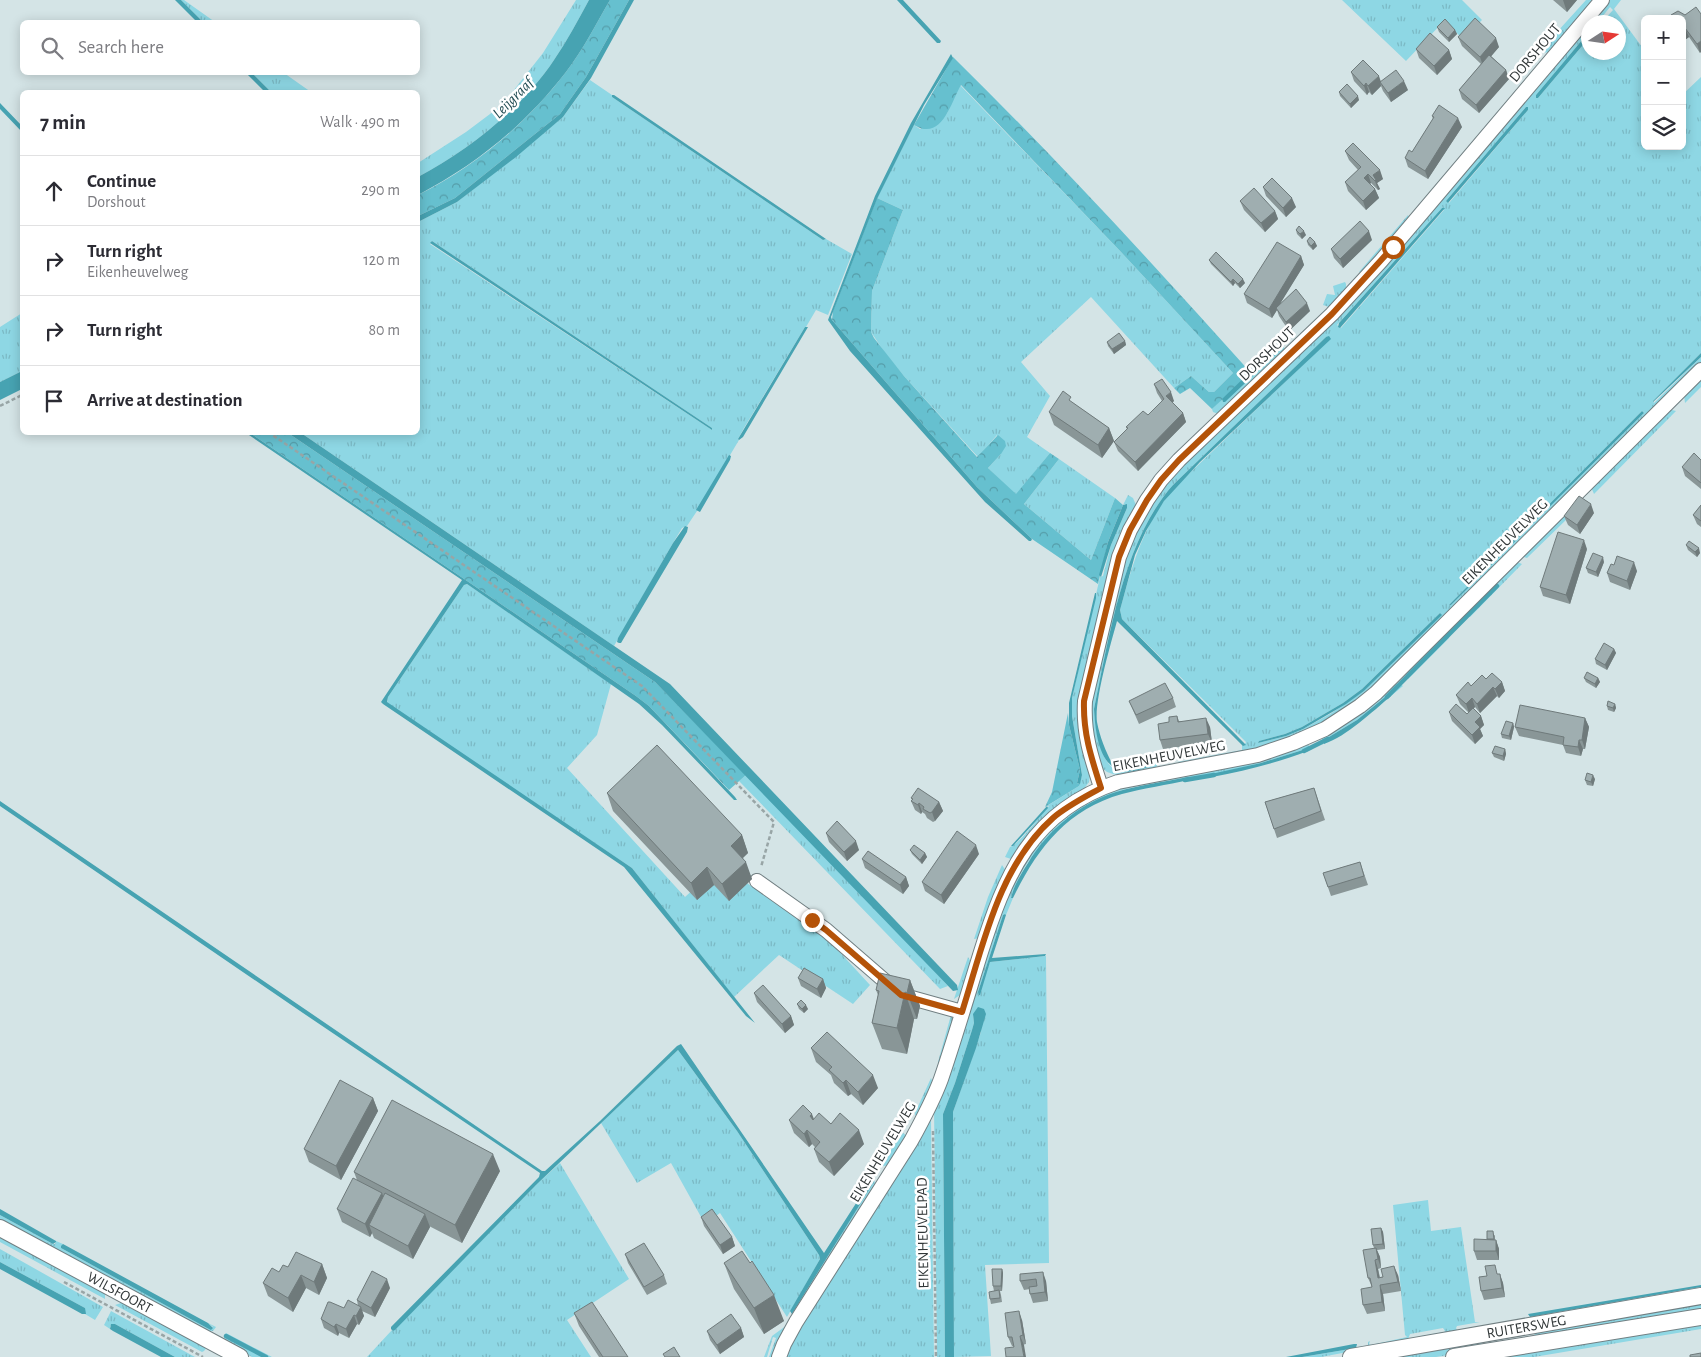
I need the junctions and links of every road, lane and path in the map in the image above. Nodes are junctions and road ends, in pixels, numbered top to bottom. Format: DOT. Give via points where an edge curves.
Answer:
graph roads {
  1 [pos="1602,0"];
  2 [pos="1701,370"];
  3 [pos="20,396"];
  4 [pos="0,406"];
  5 [pos="272,435"];
  6 [pos="1101,788"];
  7 [pos="756,882"];
  8 [pos="962,1012"];
  9 [pos="928,1110"];
  10 [pos="0,1228"];
  11 [pos="61,1280"];
  12 [pos="1701,1296"];
  13 [pos="1701,1317"];
  14 [pos="203,1357"];
  15 [pos="240,1357"];
  16 [pos="779,1357"];
  17 [pos="936,1357"];
  18 [pos="1351,1357"];
  19 [pos="1454,1357"];
  1 -- 6 [label="street, DORSHOUT" via="1375,268 1326,320 1179,460 1147,500 1119,557 1084,701 1086,740"];
  2 -- 6 [label="street, EIKENHEUVELWEG" via="1376,693 1348,714 1325,729 1258,755"];
  3 -- 4 [label="path"];
  5 -- 7 [label="path" via="642,686 774,822"];
  6 -- 8 [label="street, EIKENHEUVELWEG" via="1054,817 1022,854 1006,882 991,921"];
  7 -- 8 [label="street" via="826,930 901,995"];
  8 -- 9 [label="street, EIKENHEUVELWEG"];
  9 -- 16 [label="street, EIKENHEUVELWEG" via="912,1141 796,1322"];
  9 -- 17 [label="path, EIKENHEUVELPAD" via="933,1118"];
  10 -- 15 [label="street, WILSFOORT"];
  11 -- 14 [label="path, WILSFOORT"];
  12 -- 18 [label="street, RUITERSWEG"];
  13 -- 19 [label="street, RUITERSWEG"];
}
